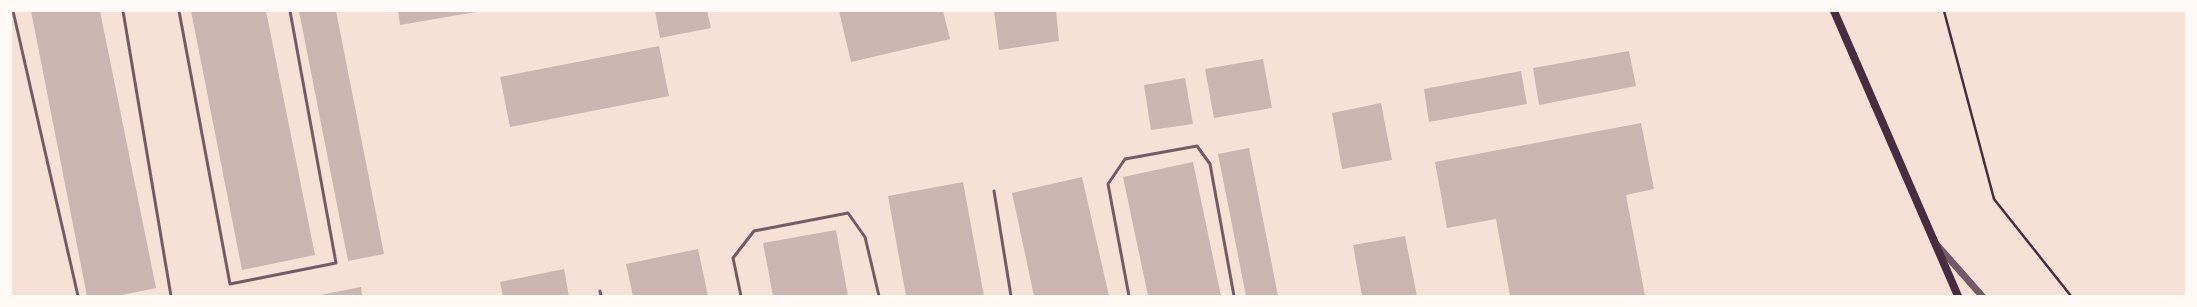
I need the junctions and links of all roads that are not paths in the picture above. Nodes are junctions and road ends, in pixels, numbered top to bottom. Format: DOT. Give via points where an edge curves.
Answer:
graph roads {
  1 [pos="12,11"];
  2 [pos="123,11"];
  3 [pos="179,11"];
  4 [pos="290,11"];
  5 [pos="1834,11"];
  6 [pos="994,191"];
  7 [pos="1934,242"];
  8 [pos="600,291"];
  9 [pos="78,296"];
  10 [pos="170,296"];
  11 [pos="601,296"];
  12 [pos="741,296"];
  13 [pos="879,296"];
  14 [pos="1011,296"];
  15 [pos="1129,296"];
  16 [pos="1234,296"];
  17 [pos="1958,296"];
  18 [pos="1982,296"];
  1 -- 9 [label="lane"];
  2 -- 10 [label="lane"];
  3 -- 4 [label="lane" via="230,284 336,263"];
  5 -- 7 [label="main road"];
  6 -- 14 [label="lane"];
  7 -- 17 [label="main road"];
  7 -- 18 [label="street"];
  8 -- 11 [label="lane"];
  12 -- 13 [label="lane" via="733,258 754,231 848,213 865,237"];
  15 -- 16 [label="lane" via="1108,184 1125,159 1197,146 1210,164"];
}
